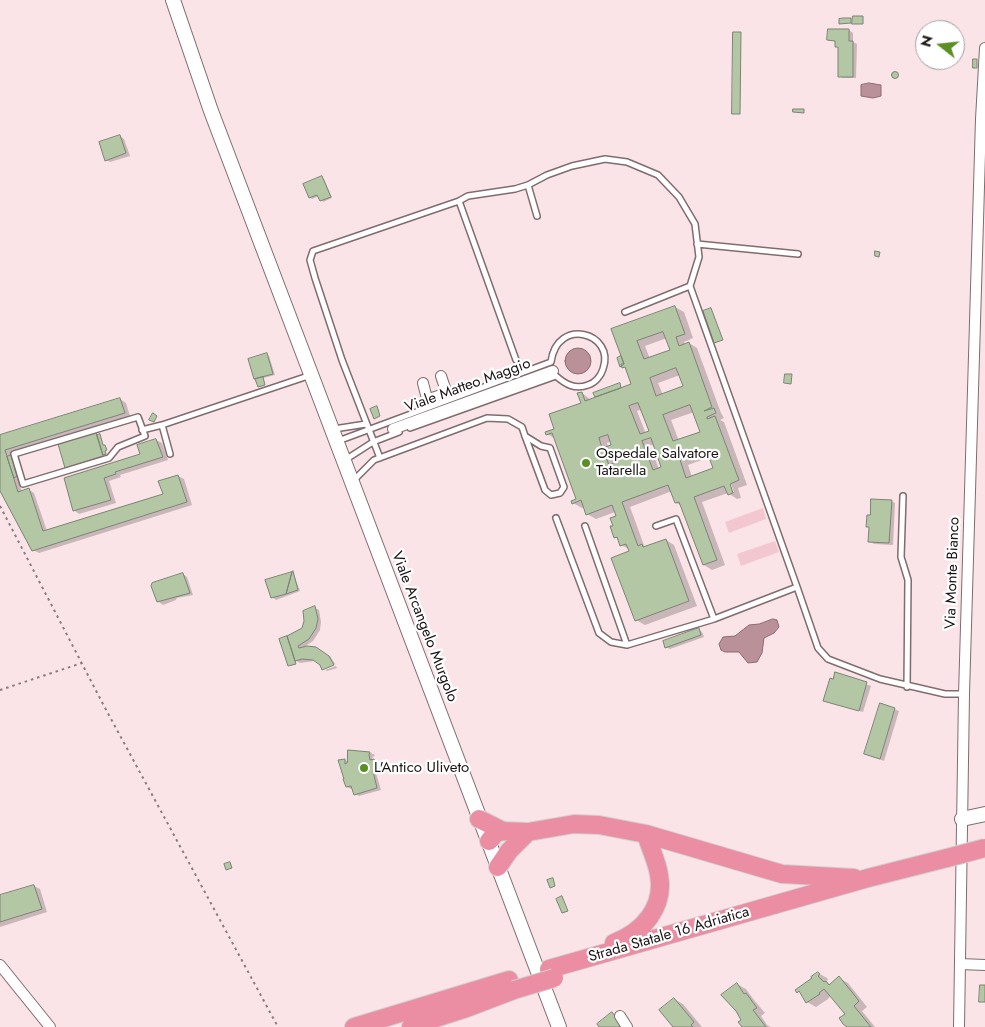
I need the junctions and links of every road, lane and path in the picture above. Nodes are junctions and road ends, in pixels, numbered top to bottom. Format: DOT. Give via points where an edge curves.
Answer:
graph roads {
  1 [pos="173,0"];
  2 [pos="985,48"];
  3 [pos="528,185"];
  4 [pos="458,201"];
  5 [pos="537,216"];
  6 [pos="697,244"];
  7 [pos="798,254"];
  8 [pos="690,286"];
  9 [pos="625,312"];
  10 [pos="516,360"];
  11 [pos="553,371"];
  12 [pos="311,375"];
  13 [pos="441,376"];
  14 [pos="423,383"];
  15 [pos="441,408"];
  16 [pos="366,424"];
  17 [pos="162,425"];
  18 [pos="393,429"];
  19 [pos="142,430"];
  20 [pos="368,431"];
  21 [pos="335,436"];
  22 [pos="525,436"];
  23 [pos="373,442"];
  24 [pos="170,454"];
  25 [pos="380,458"];
  26 [pos="344,460"];
  27 [pos="352,482"];
  28 [pos="903,496"];
  29 [pos="0,506"];
  30 [pos="556,518"];
  31 [pos="585,526"];
  32 [pos="656,526"];
  33 [pos="797,587"];
  34 [pos="714,619"];
  35 [pos="628,645"];
  36 [pos="82,663"];
  37 [pos="907,686"];
  38 [pos="0,690"];
  39 [pos="964,694"];
  40 [pos="985,814"];
  41 [pos="479,818"];
  42 [pos="962,819"];
  43 [pos="503,830"];
  44 [pos="646,834"];
  45 [pos="523,837"];
  46 [pos="489,841"];
  47 [pos="985,848"];
  48 [pos="985,856"];
  49 [pos="947,862"];
  50 [pos="498,867"];
  51 [pos="868,878"];
  52 [pos="960,964"];
  53 [pos="0,965"];
  54 [pos="985,965"];
  55 [pos="555,971"];
  56 [pos="512,985"];
  57 [pos="620,1016"];
  58 [pos="50,1027"];
  59 [pos="278,1027"];
  60 [pos="354,1027"];
  61 [pos="383,1027"];
  62 [pos="411,1027"];
  63 [pos="559,1027"];
  64 [pos="627,1027"];
  65 [pos="959,1027"];
  1 -- 12 [label="main road, Viale Arcangelo Murgolo" via="211,111"];
  2 -- 39 [label="street, Via Monte Bianco"];
  3 -- 4 [label="lane" via="468,196"];
  3 -- 5 [label="lane"];
  3 -- 6 [label="lane" via="572,166 605,159 627,162 658,175 679,197 695,224"];
  4 -- 10 [label="lane"];
  4 -- 16 [label="lane" via="313,251 310,260 315,278"];
  6 -- 7 [label="lane"];
  6 -- 8 [label="lane" via="699,257"];
  8 -- 9 [label="lane"];
  8 -- 33 [label="lane" via="761,495"];
  11 -- 15 [label="street, Viale Matteo Maggio"];
  12 -- 17 [label="lane"];
  12 -- 21 [label="main road, Viale Arcangelo Murgolo"];
  13 -- 14 [label="street" via="444,391 428,397"];
  15 -- 18 [label="street, Viale Matteo Maggio"];
  15 -- 20 [label="lane"];
  15 -- 23 [label="lane" via="551,362 556,344 571,334 589,335 596,340 605,356 602,374 588,385 570,386 556,376"];
  16 -- 20 [label="lane"];
  16 -- 21 [label="lane"];
  17 -- 19 [label="lane"];
  17 -- 24 [label="lane"];
  19 -- 19 [label="lane" via="138,417 14,454 23,484 109,458 118,447 145,436"];
  20 -- 21 [label="lane"];
  20 -- 23 [label="lane"];
  21 -- 26 [label="main road, Viale Arcangelo Murgolo"];
  22 -- 22 [label="lane" via="545,490 551,495 560,493 564,487 550,448"];
  22 -- 25 [label="lane" via="522,427 508,419 487,418"];
  23 -- 25 [label="lane"];
  23 -- 26 [label="lane"];
  25 -- 27 [label="lane"];
  26 -- 27 [label="main road, Viale Arcangelo Murgolo"];
  27 -- 41 [label="main road, Viale Arcangelo Murgolo"];
  28 -- 37 [label="lane" via="901,557 908,580"];
  29 -- 36 [label="path"];
  30 -- 35 [label="lane" via="599,633 612,642"];
  31 -- 35 [label="lane"];
  32 -- 34 [label="lane" via="676,519"];
  33 -- 34 [label="lane"];
  33 -- 37 [label="lane" via="818,648 828,659 880,680"];
  34 -- 35 [label="lane"];
  36 -- 38 [label="path"];
  36 -- 59 [label="path"];
  37 -- 39 [label="lane" via="945,694"];
  39 -- 42 [label="street, Via Monte Bianco"];
  40 -- 42 [label="main road"];
  41 -- 43 [label="highway"];
  41 -- 46 [label="main road, Viale Arcangelo Murgolo"];
  42 -- 52 [label="street, Via Monte Bianco"];
  43 -- 45 [label="highway"];
  43 -- 46 [label="highway"];
  44 -- 45 [label="highway" via="574,824"];
  44 -- 51 [label="highway" via="782,874"];
  44 -- 55 [label="highway" via="661,888 652,915 631,935"];
  45 -- 46 [label="highway" via="500,843"];
  45 -- 50 [label="highway" via="508,851"];
  46 -- 50 [label="main road, Viale Arcangelo Murgolo"];
  47 -- 49 [label="highway, Strada Statale 16 Adriatica, bridge"];
  48 -- 49 [label="highway, Strada Statale 16 Adriatica"];
  49 -- 51 [label="highway, Strada Statale 16 Adriatica"];
  49 -- 55 [label="highway, Strada Statale 16 Adriatica"];
  50 -- 63 [label="main road, Viale Arcangelo Murgolo"];
  51 -- 55 [label="highway, Strada Statale 16 Adriatica"];
  52 -- 54 [label="street"];
  52 -- 65 [label="street, Via Monte Bianco"];
  53 -- 58 [label="street"];
  55 -- 56 [label="highway, Strada Statale 16 Adriatica, bridge"];
  56 -- 60 [label="highway, Strada Statale 16 Adriatica"];
  56 -- 61 [label="highway, Strada Statale 16 Adriatica"];
  56 -- 62 [label="highway" via="464,1009"];
  57 -- 64 [label="street"];
}
